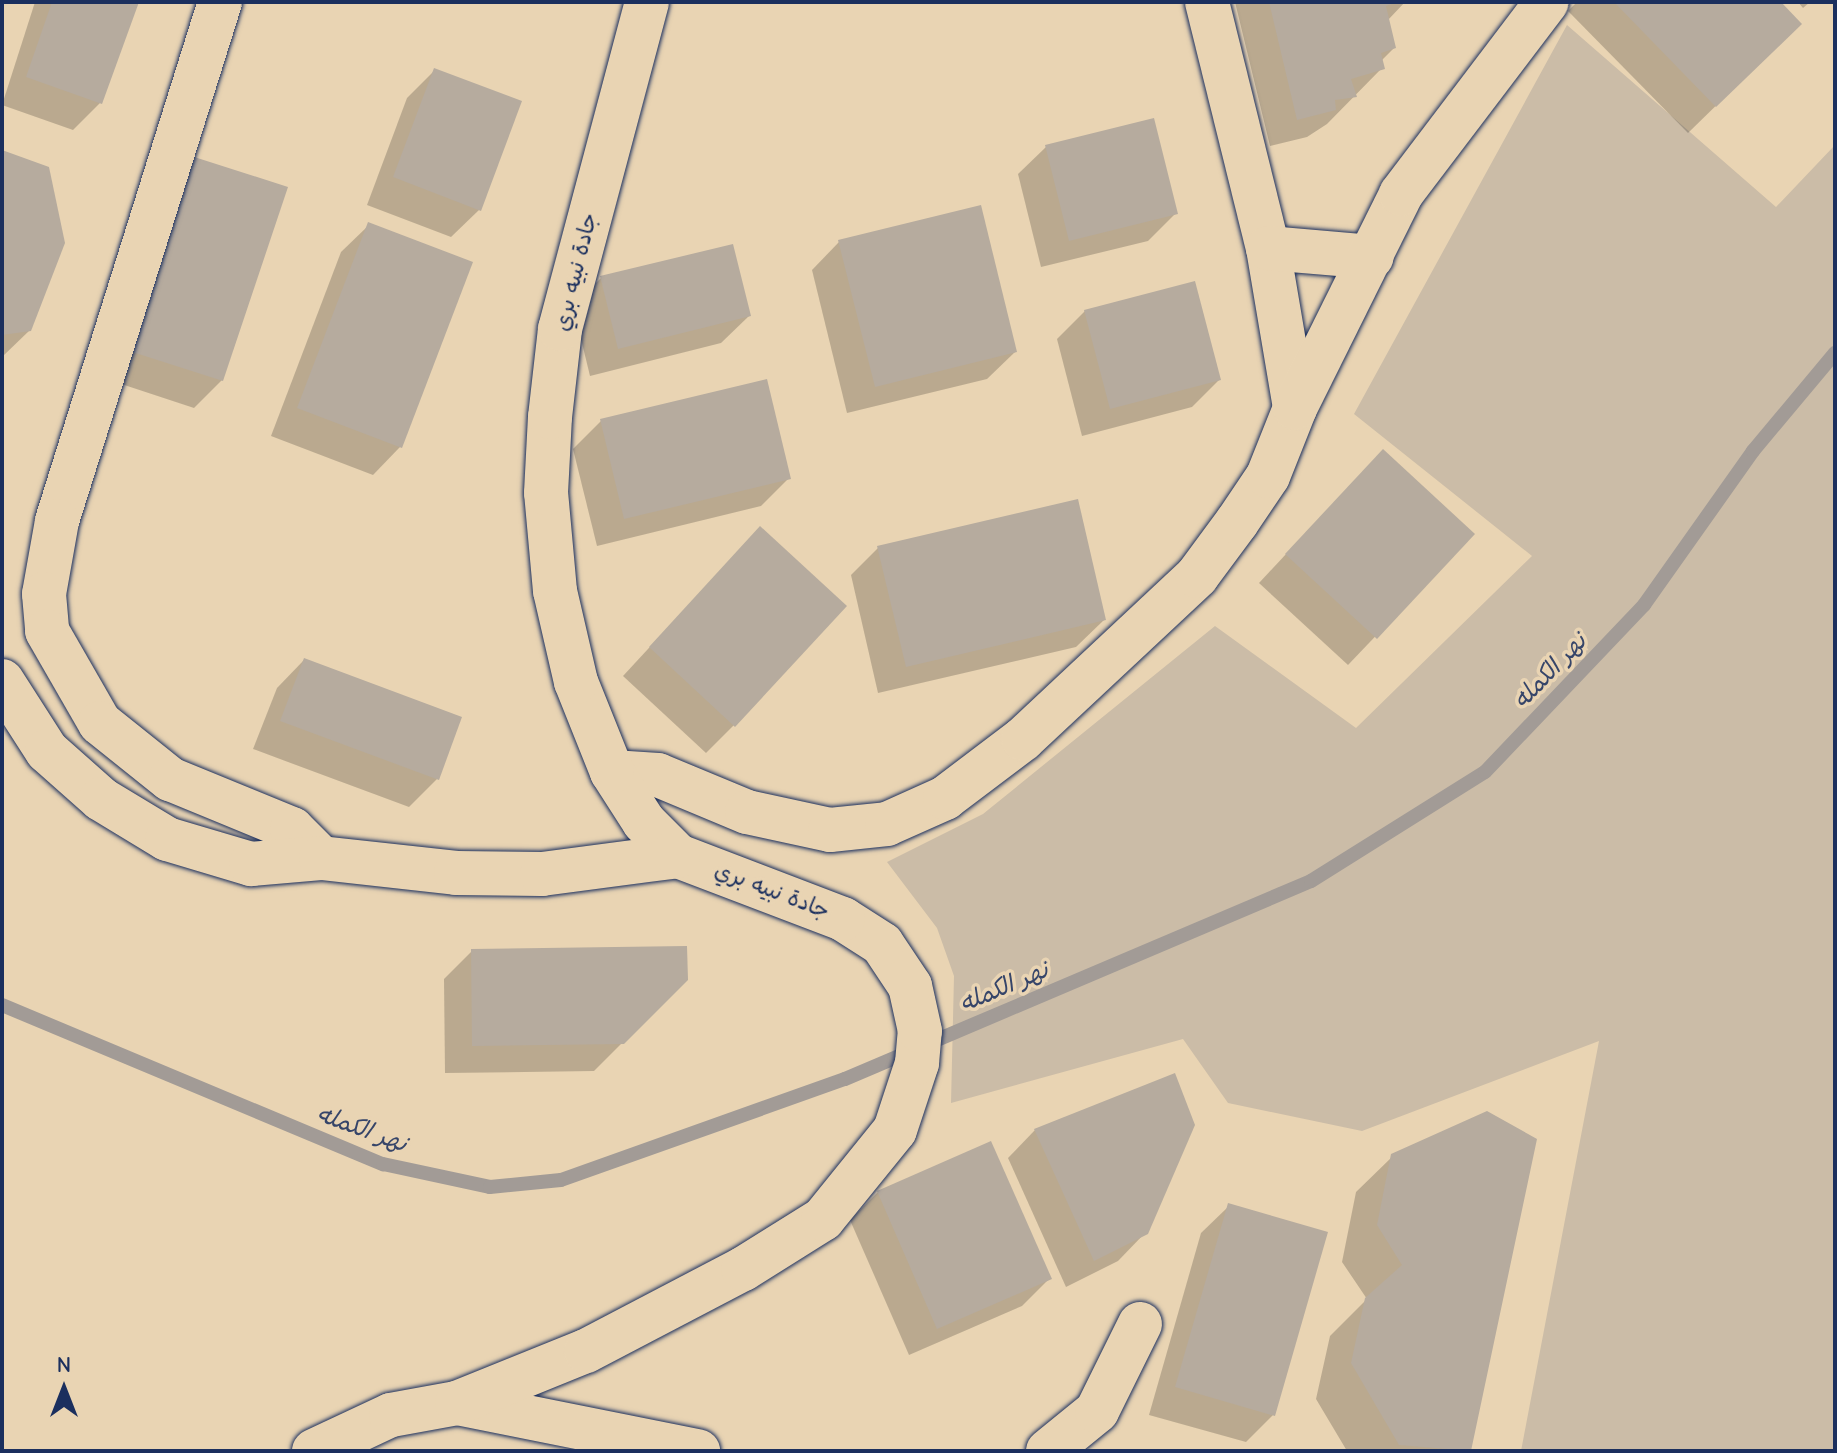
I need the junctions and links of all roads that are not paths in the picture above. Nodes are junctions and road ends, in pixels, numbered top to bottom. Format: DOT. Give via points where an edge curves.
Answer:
graph roads {
  1 [pos="220,2"];
  2 [pos="647,2"];
  3 [pos="1207,2"];
  4 [pos="1547,2"];
  5 [pos="1268,248"];
  6 [pos="1372,257"];
  7 [pos="1295,408"];
  8 [pos="2,681"];
  9 [pos="612,772"];
  10 [pos="678,856"];
  11 [pos="321,858"];
  12 [pos="1140,1324"];
  13 [pos="457,1403"];
  14 [pos="314,1451"];
  15 [pos="698,1451"];
  16 [pos="1048,1451"];
  1 -- 11 [label="street" via="57,521 44,594 47,631 100,723 170,779 292,829"];
  2 -- 9 [label="street, جادة نبيه بري" via="560,329 546,493 555,591 576,682"];
  3 -- 5 [label="street"];
  4 -- 6 [label="street" via="1401,194"];
  5 -- 6 [label="street"];
  5 -- 7 [label="street"];
  6 -- 7 [label="street"];
  7 -- 9 [label="street" via="1268,476 1197,576 1023,739 945,798 887,824 830,830 747,812 658,775"];
  8 -- 11 [label="street" via="47,751 101,799 167,839 251,864"];
  9 -- 10 [label="street, جادة نبيه بري" via="644,822"];
  10 -- 11 [label="street" via="542,874 456,873"];
  10 -- 13 [label="street, جادة نبيه بري" via="843,919 882,944 910,986 920,1031 917,1063 895,1130 823,1219 670,1309 586,1351"];
  12 -- 16 [label="street" via="1097,1411"];
  13 -- 14 [label="street, جادة نبيه بري" via="391,1415"];
  13 -- 15 [label="street"];
}
